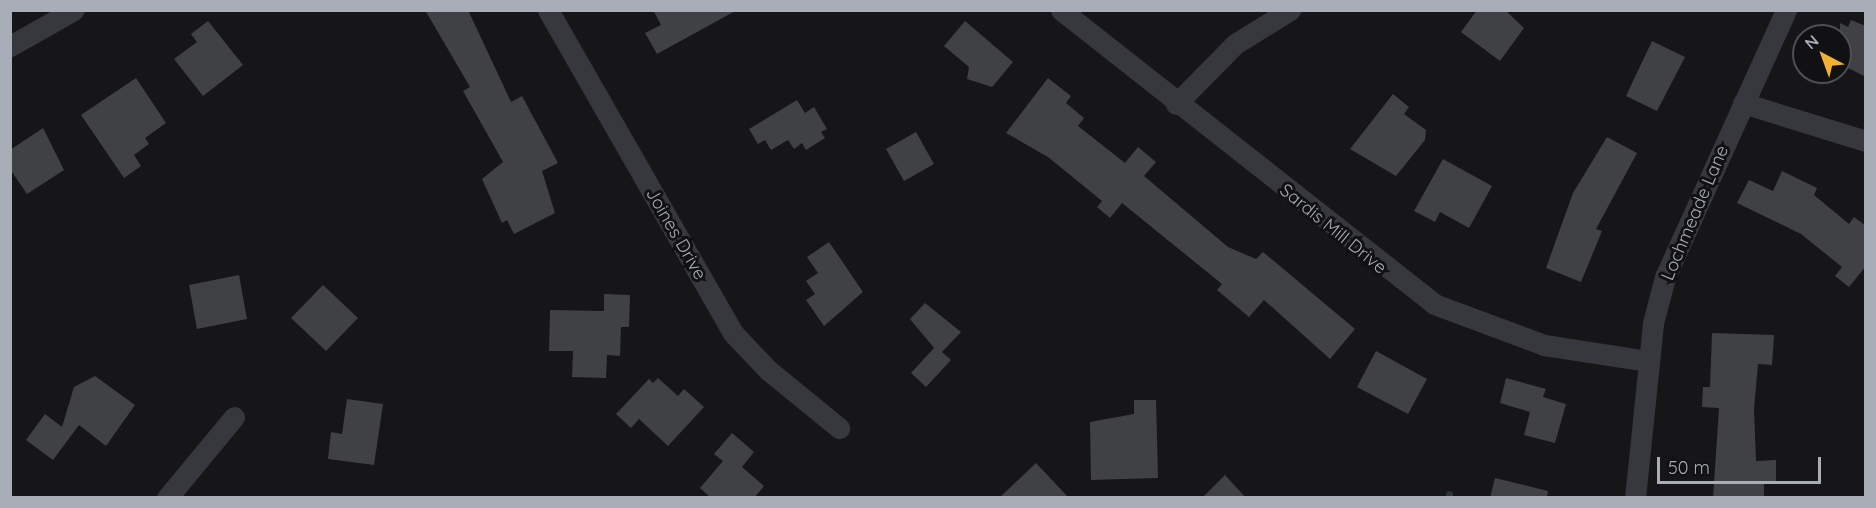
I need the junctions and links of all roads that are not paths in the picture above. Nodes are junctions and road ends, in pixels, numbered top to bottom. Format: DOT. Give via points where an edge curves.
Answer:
graph roads {
  1 [pos="74,10"];
  2 [pos="548,10"];
  3 [pos="1061,10"];
  4 [pos="1290,10"];
  5 [pos="1786,10"];
  6 [pos="10,46"];
  7 [pos="1743,103"];
  8 [pos="1176,104"];
  9 [pos="1866,141"];
  10 [pos="1649,361"];
  11 [pos="234,417"];
  12 [pos="838,428"];
  13 [pos="166,498"];
  14 [pos="1635,498"];
  1 -- 6 [label="street"];
  2 -- 12 [label="street, Joines Drive" via="732,333 768,370"];
  3 -- 8 [label="street, Sardis Mill Drive"];
  4 -- 8 [label="street" via="1235,44"];
  5 -- 7 [label="street, Lochmeade Lane"];
  7 -- 9 [label="street"];
  7 -- 10 [label="street, Lochmeade Lane" via="1665,277"];
  8 -- 10 [label="street, Sardis Mill Drive" via="1434,304 1544,345"];
  10 -- 14 [label="street, Lochmeade Lane"];
  11 -- 13 [label="street"];
}
